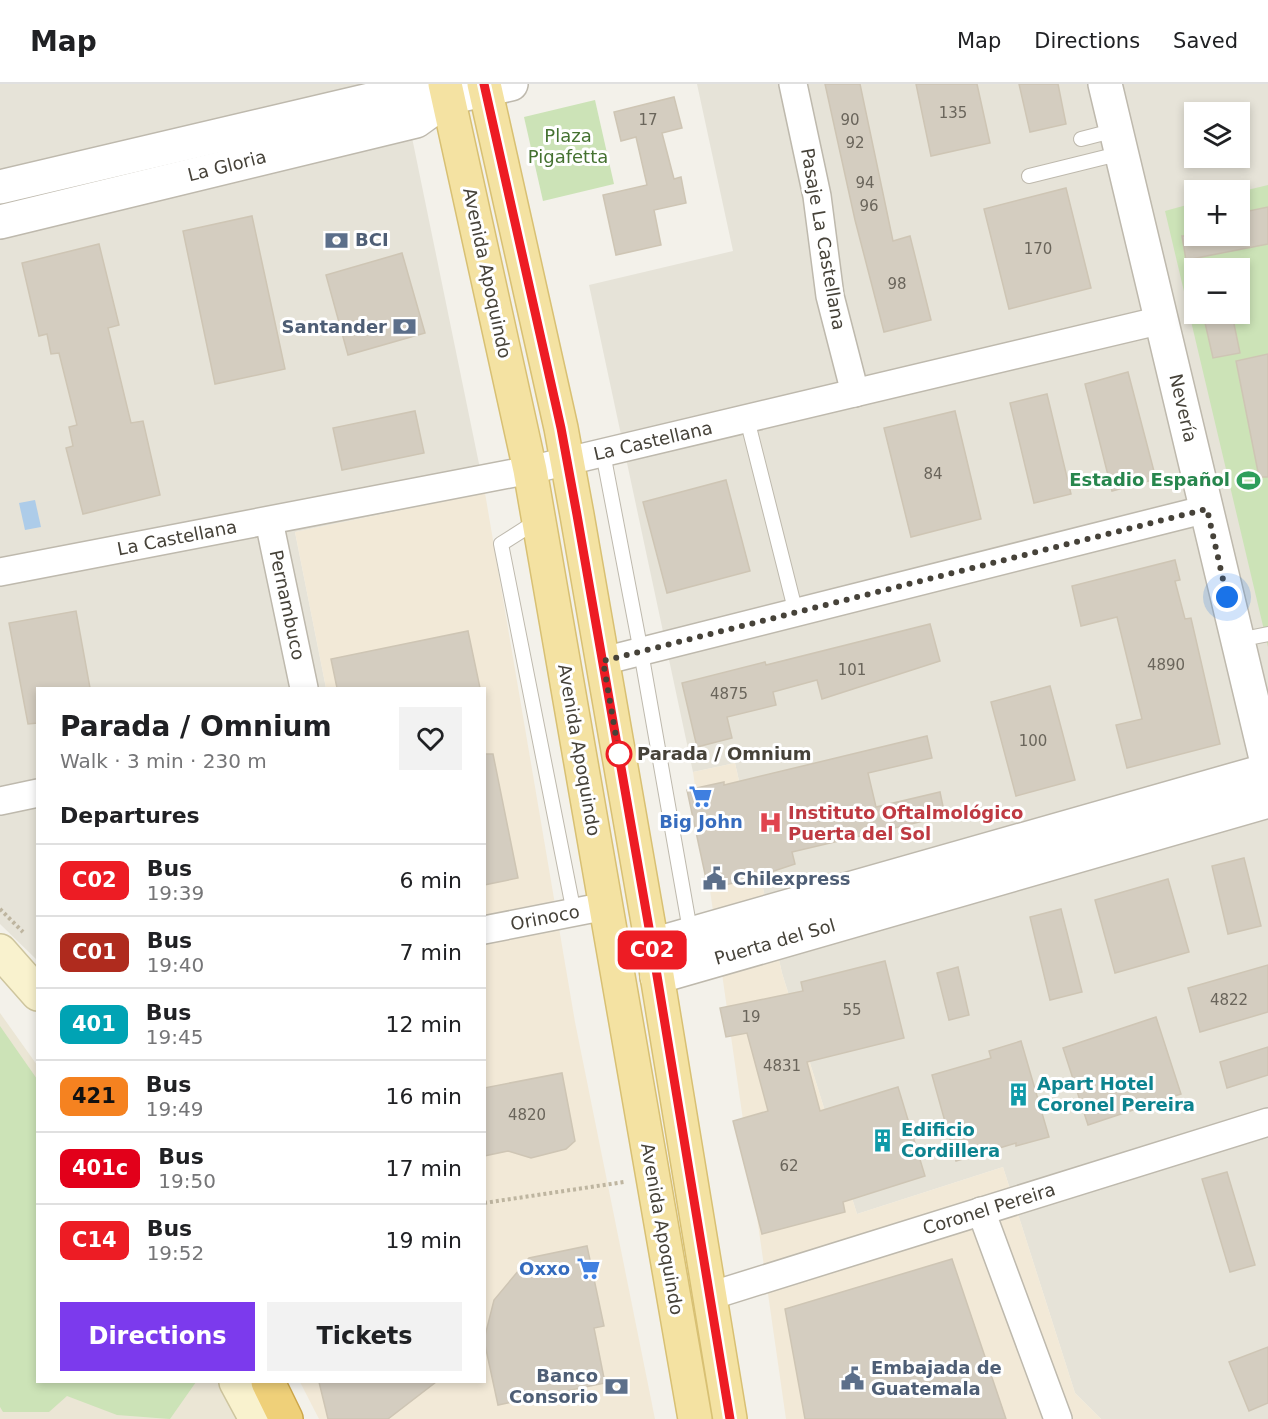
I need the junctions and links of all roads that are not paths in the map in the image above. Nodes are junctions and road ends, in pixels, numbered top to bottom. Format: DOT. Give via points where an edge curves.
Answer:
graph roads {
  1 [pos="793,84"];
  2 [pos="1105,84"];
  3 [pos="494,86"];
  4 [pos="447,91"];
  5 [pos="302,132"];
  6 [pos="1081,139"];
  7 [pos="1119,142"];
  8 [pos="1029,176"];
  9 [pos="0,187"];
  10 [pos="0,222"];
  11 [pos="1161,320"];
  12 [pos="855,393"];
  13 [pos="747,419"];
  14 [pos="603,453"];
  15 [pos="567,462"];
  16 [pos="530,470"];
  17 [pos="1207,509"];
  18 [pos="269,520"];
  19 [pos="539,520"];
  20 [pos="0,572"];
  21 [pos="796,613"];
  22 [pos="1253,637"];
  23 [pos="641,652"];
  24 [pos="603,661"];
  25 [pos="304,687"];
  26 [pos="1268,768"];
  27 [pos="36,793"];
  28 [pos="0,801"];
  29 [pos="1268,801"];
  30 [pos="1072,842"];
  31 [pos="606,906"];
  32 [pos="574,913"];
  33 [pos="486,930"];
  34 [pos="693,949"];
  35 [pos="0,951"];
  36 [pos="654,961"];
  37 [pos="36,992"];
  38 [pos="1268,1122"];
  39 [pos="981,1212"];
  40 [pos="710,1296"];
  41 [pos="238,1383"];
  42 [pos="268,1383"];
  43 [pos="284,1383"];
  44 [pos="256,1419"];
  45 [pos="286,1419"];
  46 [pos="303,1419"];
  47 [pos="695,1419"];
  48 [pos="730,1419"];
  49 [pos="1058,1419"];
  1 -- 12 [label="street, Pasaje La Castellana" via="817,196 830,296"];
  2 -- 7 [label="street, Nevería"];
  3 -- 4 [label="street, La Gloria"];
  3 -- 15 [label="main road, Avenida Apoquindo"];
  4 -- 5 [label="street, La Gloria" via="416,121"];
  4 -- 16 [label="main road, Avenida Apoquindo"];
  5 -- 9 [label="street, La Gloria"];
  5 -- 10 [label="street, La Gloria"];
  6 -- 7 [label="lane"];
  7 -- 8 [label="lane"];
  7 -- 11 [label="street, Nevería"];
  11 -- 12 [label="street, La Castellana"];
  11 -- 17 [label="street, Nevería"];
  12 -- 13 [label="street, La Castellana"];
  13 -- 14 [label="street, La Castellana"];
  13 -- 21 [label="lane"];
  14 -- 15 [label="street, La Castellana"];
  14 -- 23 [label="lane"];
  15 -- 16 [label="street, La Castellana"];
  15 -- 24 [label="main road, Avenida Apoquindo"];
  16 -- 18 [label="street, La Castellana"];
  16 -- 19 [label="main road, Avenida Apoquindo"];
  17 -- 21 [label="street"];
  17 -- 22 [label="street, Nevería"];
  18 -- 20 [label="street, La Castellana"];
  18 -- 25 [label="street, Pernambuco"];
  19 -- 31 [label="main road, Avenida Apoquindo"];
  19 -- 32 [label="lane" via="501,544"];
  21 -- 23 [label="street"];
  22 -- 26 [label="street, Nevería"];
  23 -- 24 [label="street"];
  23 -- 34 [label="lane"];
  24 -- 36 [label="main road, Avenida Apoquindo"];
  26 -- 30 [label="street, Puerta del Sol"];
  27 -- 28 [label="street"];
  29 -- 30 [label="street, Puerta del Sol"];
  30 -- 34 [label="street, Puerta del Sol"];
  31 -- 32 [label="street, Orinoco"];
  31 -- 47 [label="main road, Avenida Apoquindo"];
  32 -- 33 [label="street, Orinoco"];
  34 -- 36 [label="street, Puerta del Sol"];
  35 -- 37 [label="main road"];
  36 -- 40 [label="main road, Avenida Apoquindo"];
  38 -- 39 [label="street, Coronel Pereira"];
  39 -- 40 [label="street, Coronel Pereira"];
  39 -- 49 [label="street"];
  40 -- 48 [label="main road, Avenida Apoquindo"];
  41 -- 44 [label="main road"];
  42 -- 45 [label="highway"];
  43 -- 46 [label="main road"];
}
